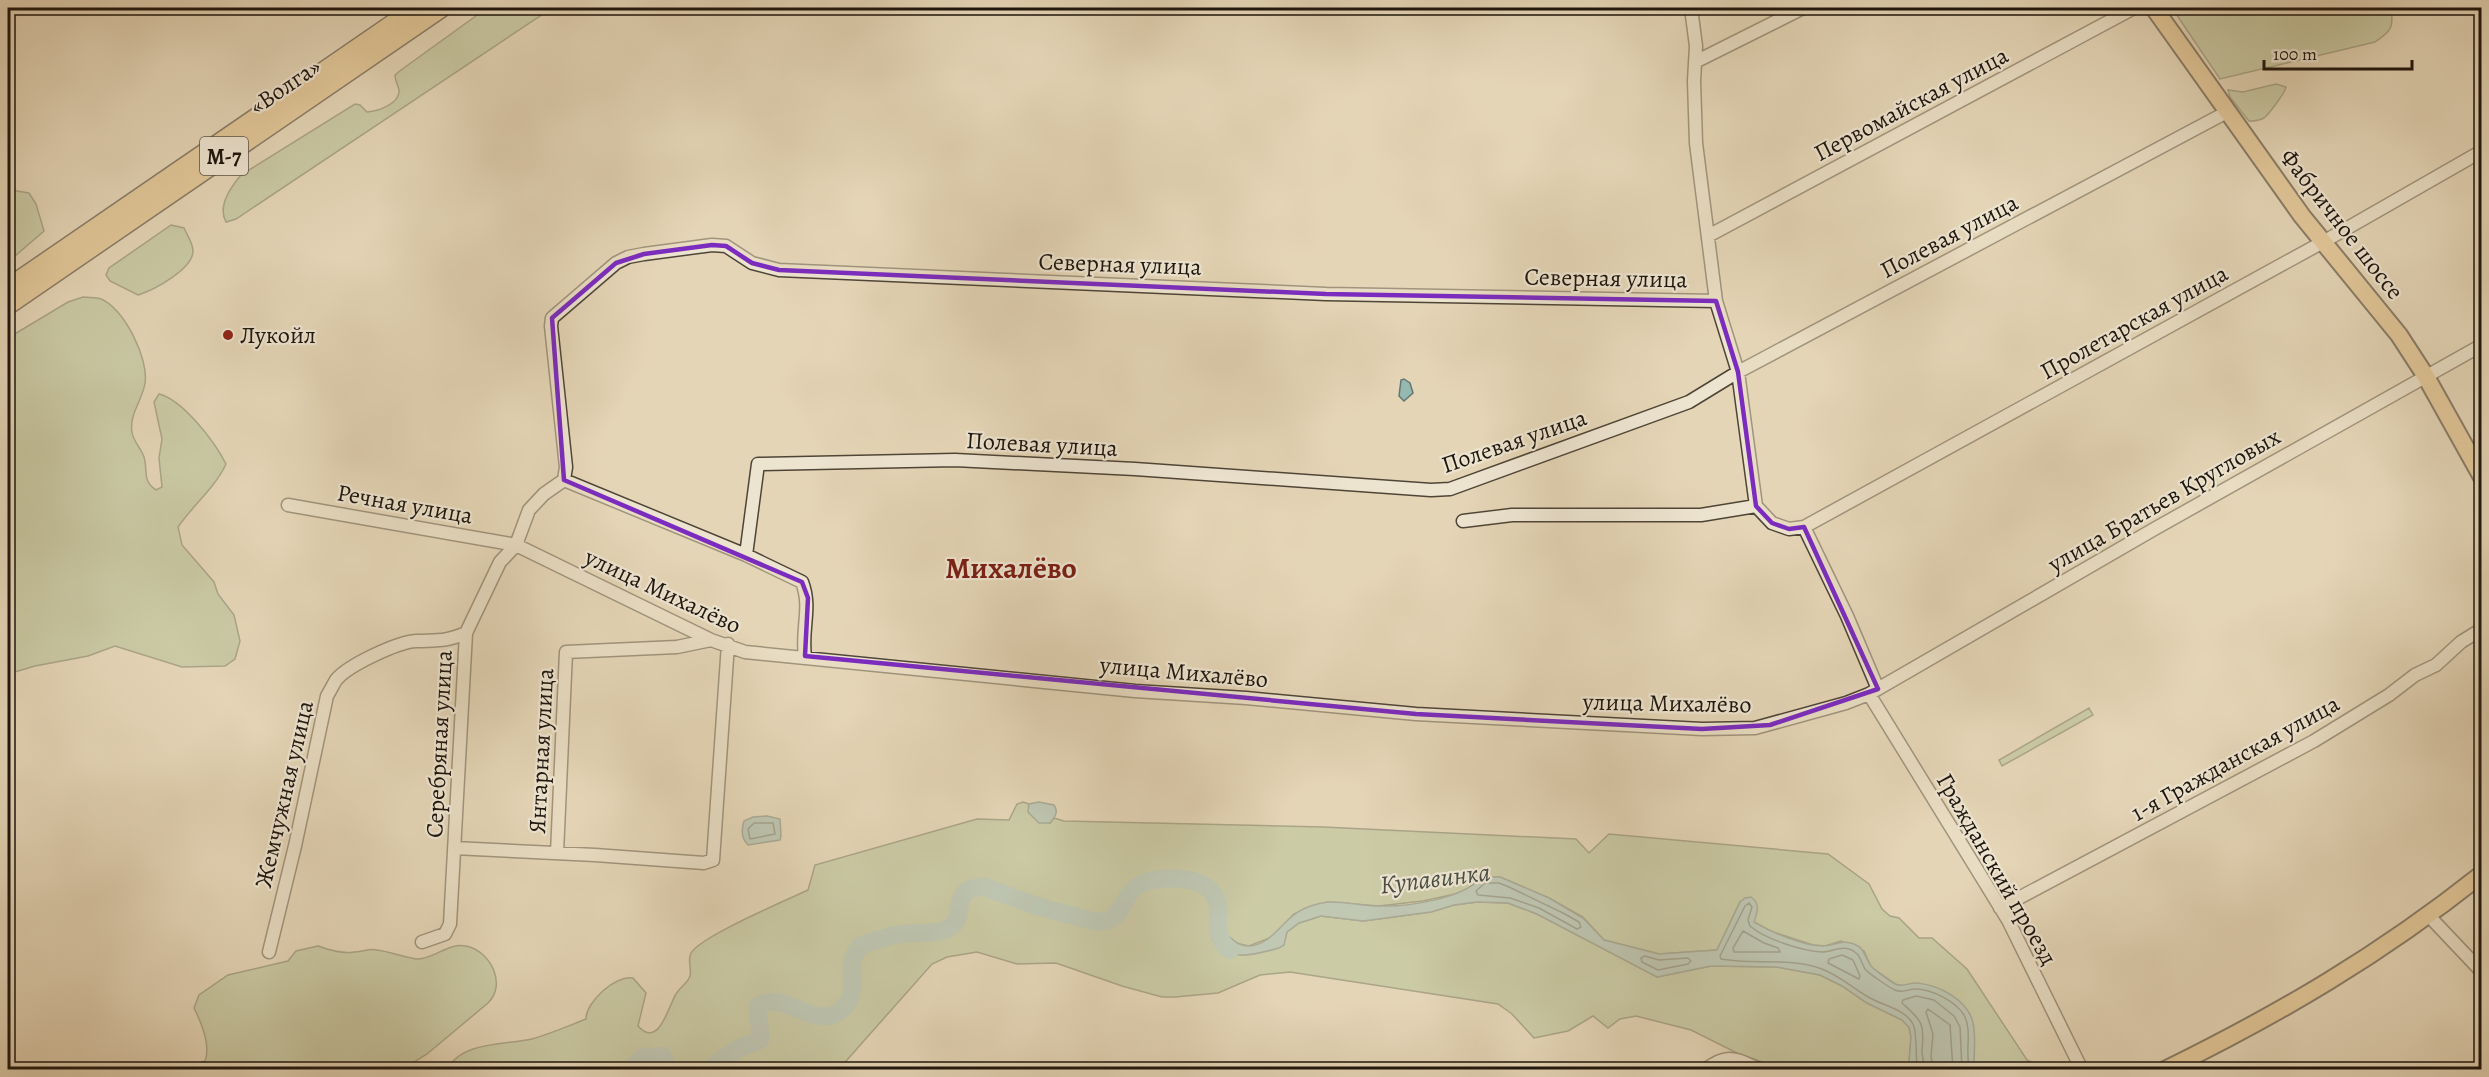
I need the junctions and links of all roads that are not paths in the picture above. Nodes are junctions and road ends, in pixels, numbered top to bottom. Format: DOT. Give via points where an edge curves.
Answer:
graph roads {
  1 [pos="416,8"];
  2 [pos="441,8"];
  3 [pos="1691,8"];
  4 [pos="1803,8"];
  5 [pos="2134,8"];
  6 [pos="2154,8"];
  7 [pos="1695,62"];
  8 [pos="2227,112"];
  9 [pos="2481,151"];
  10 [pos="1708,237"];
  11 [pos="2323,242"];
  12 [pos="8,288"];
  13 [pos="1716,301"];
  14 [pos="8,305"];
  15 [pos="2481,345"];
  16 [pos="1738,372"];
  17 [pos="2425,375"];
  18 [pos="2481,477"];
  19 [pos="564,480"];
  20 [pos="288,505"];
  21 [pos="1756,506"];
  22 [pos="1463,521"];
  23 [pos="1804,526"];
  24 [pos="516,545"];
  25 [pos="746,555"];
  26 [pos="2481,629"];
  27 [pos="466,633"];
  28 [pos="711,640"];
  29 [pos="728,644"];
  30 [pos="805,656"];
  31 [pos="1873,691"];
  32 [pos="454,848"];
  33 [pos="557,853"];
  34 [pos="2481,874"];
  35 [pos="2000,908"];
  36 [pos="2429,915"];
  37 [pos="422,942"];
  38 [pos="269,952"];
  39 [pos="2481,972"];
  40 [pos="1706,1070"];
  41 [pos="1762,1070"];
  42 [pos="2082,1070"];
  43 [pos="2165,1070"];
  1 -- 12 [label="highway, «Волга» / М-7"];
  2 -- 14 [label="highway, «Волга» / М-7"];
  3 -- 7 [label="street"];
  4 -- 7 [label="street"];
  5 -- 10 [label="street, Первомайская улица"];
  6 -- 8 [label="main road, Фабричное шоссе"];
  7 -- 10 [label="street" via="1696,144"];
  8 -- 11 [label="main road, Фабричное шоссе"];
  8 -- 16 [label="street, Полевая улица"];
  9 -- 11 [label="street, Пролетарская улица"];
  10 -- 13 [label="street"];
  11 -- 17 [label="main road, Фабричное шоссе" via="2399,335"];
  11 -- 23 [label="street, Пролетарская улица"];
  13 -- 16 [label="street"];
  13 -- 19 [label="street, Северная улица" via="1326,294 779,270 752,263 726,246 712,245 628,257 552,318"];
  15 -- 17 [label="street, улица Братьев Кругловых"];
  16 -- 21 [label="street"];
  16 -- 25 [label="street, Полевая улица" via="1689,402 1459,486 1431,490 955,460 758,464"];
  17 -- 18 [label="main road, Фабричное шоссе"];
  17 -- 31 [label="street, улица Братьев Кругловых"];
  19 -- 24 [label="street, Серебряная улица" via="529,510"];
  19 -- 25 [label="street"];
  20 -- 24 [label="street, Речная улица"];
  21 -- 22 [label="street" via="1701,515 1512,515"];
  21 -- 23 [label="street" via="1772,523 1789,529"];
  23 -- 31 [label="street, Гражданский проезд" via="1847,616"];
  24 -- 27 [label="street, Серебряная улица" via="500,562"];
  24 -- 28 [label="street, улица Михалёво"];
  25 -- 30 [label="street" via="802,582 808,598"];
  26 -- 35 [label="street, 1-я Гражданская улица" via="2436,665 2314,741"];
  27 -- 32 [label="street, Серебряная улица"];
  27 -- 38 [label="street, Жемчужная улица" via="448,640 414,641 392,648 337,679 327,696"];
  28 -- 29 [label="street, улица Михалёво"];
  28 -- 33 [label="street, Янтарная улица" via="677,647 566,652"];
  29 -- 30 [label="street, улица Михалёво" via="745,652"];
  29 -- 33 [label="street" via="713,860 704,863"];
  30 -- 31 [label="street, улица Михалёво" via="1416,714 1702,729 1755,728 1846,703"];
  31 -- 35 [label="street, Гражданский проезд"];
  32 -- 33 [label="street"];
  32 -- 37 [label="street, Серебряная улица" via="450,924 445,934"];
  34 -- 36 [label="main road"];
  35 -- 42 [label="street, Гражданский проезд"];
  36 -- 39 [label="street"];
  36 -- 43 [label="main road" via="2324,986"];
  40 -- 41 [label="street" via="1727,1057"];
}
